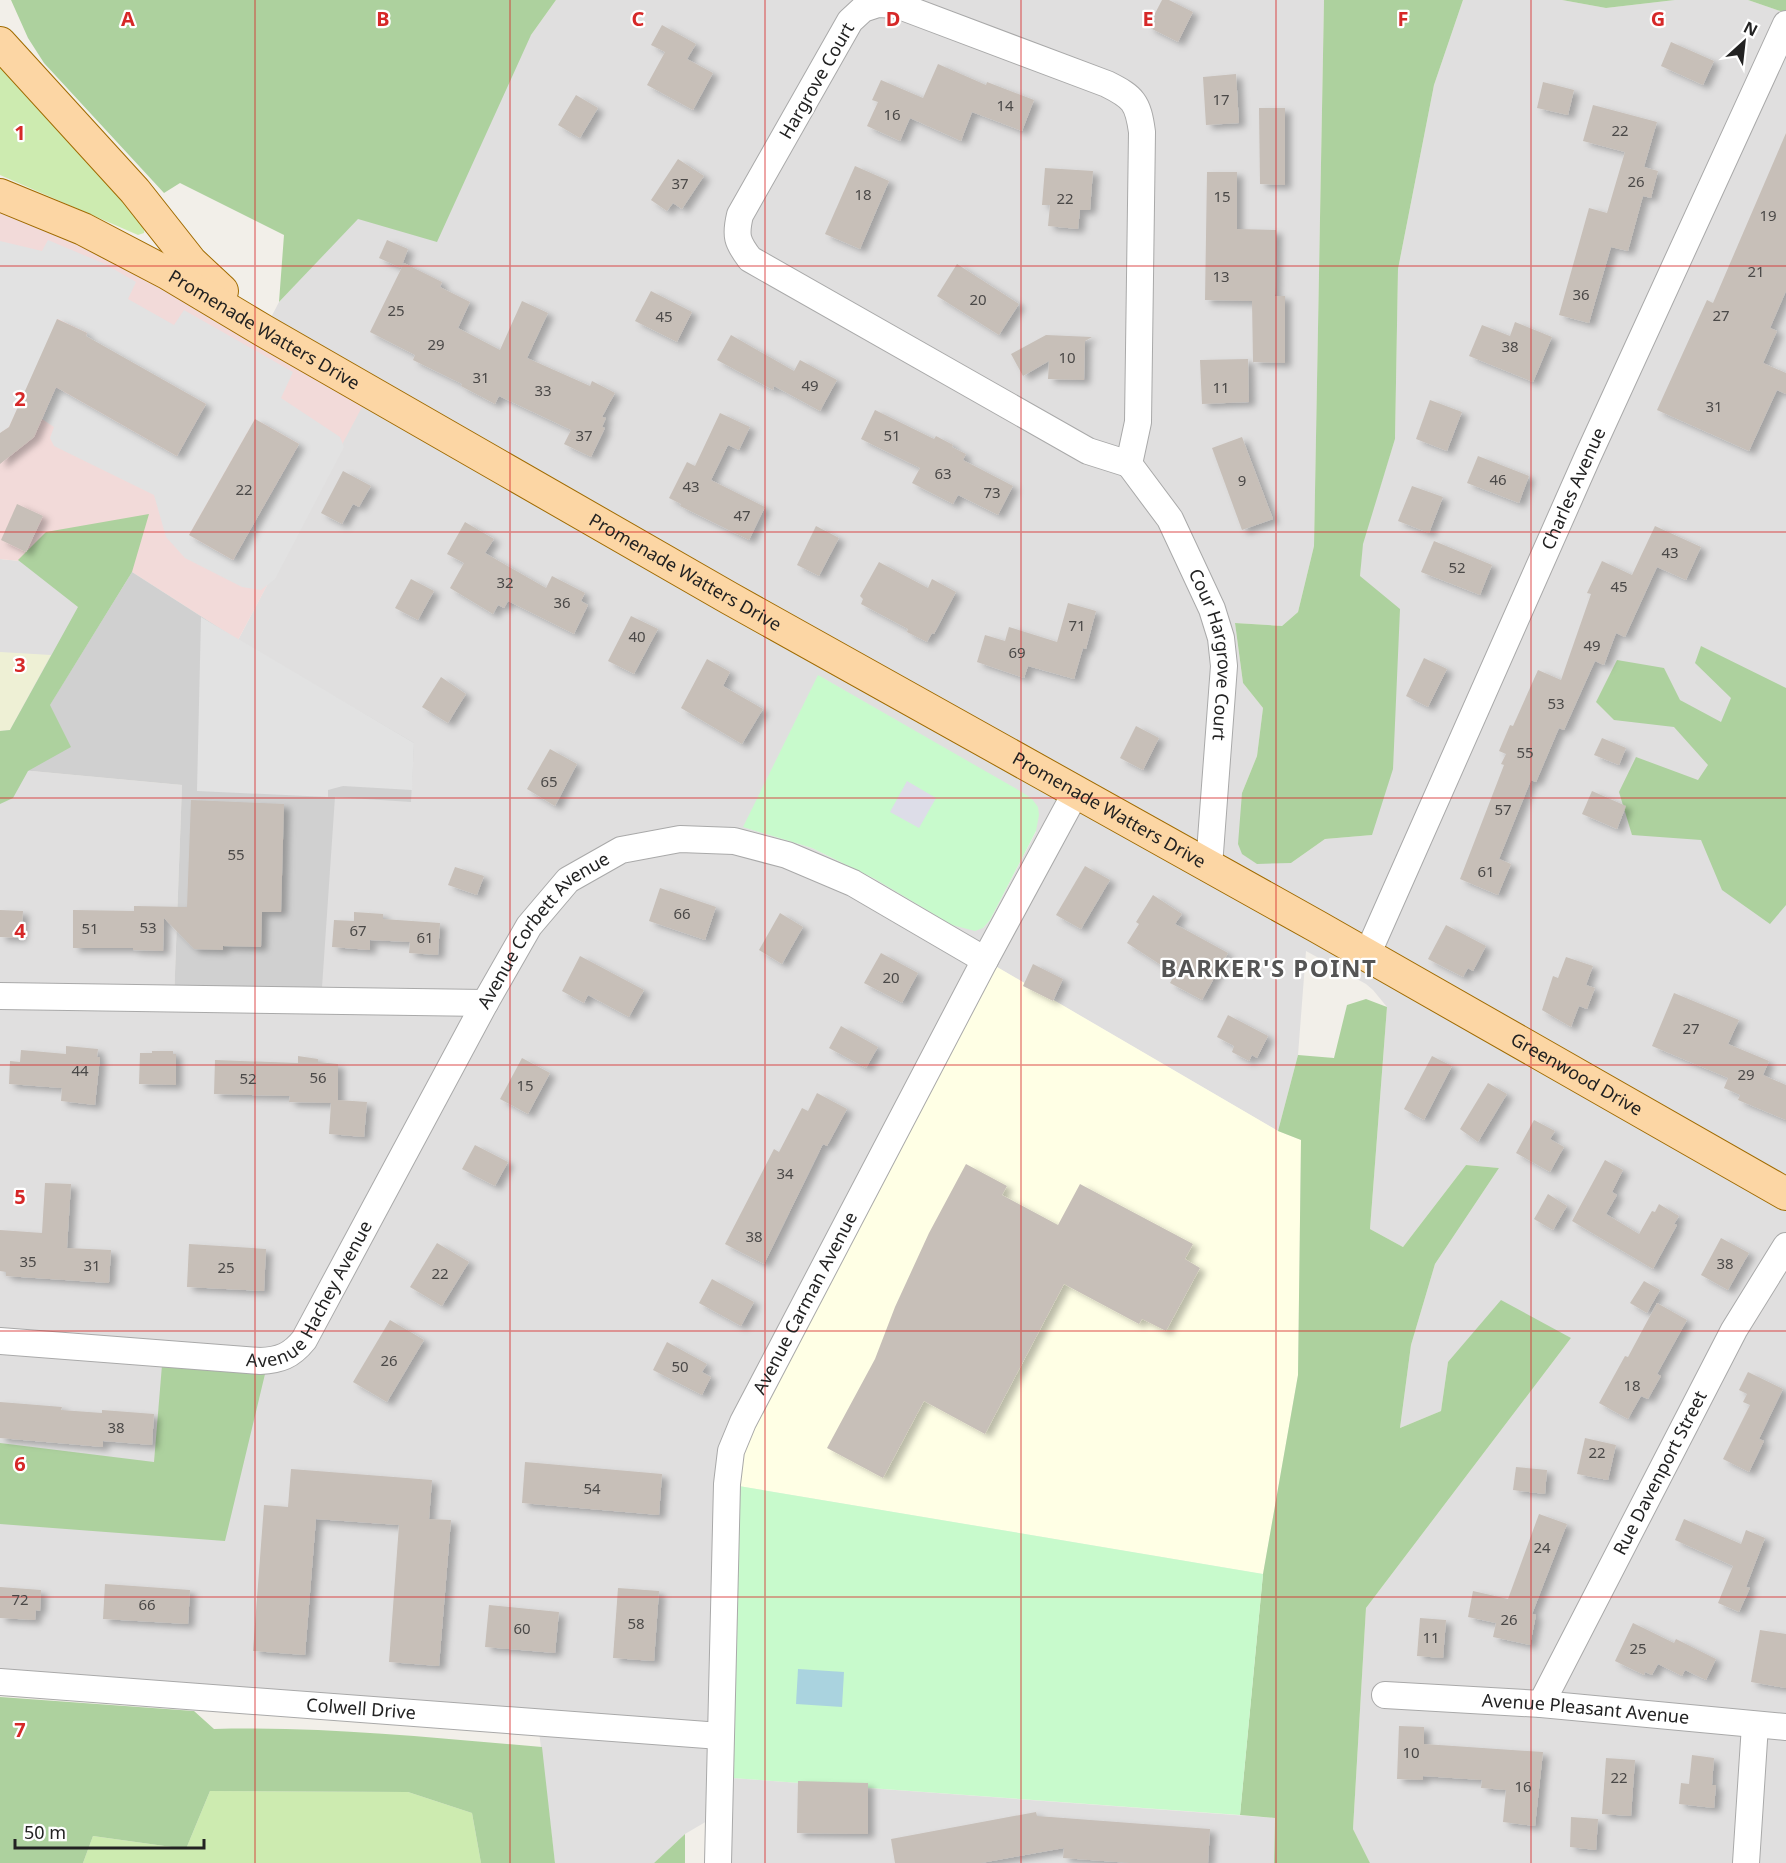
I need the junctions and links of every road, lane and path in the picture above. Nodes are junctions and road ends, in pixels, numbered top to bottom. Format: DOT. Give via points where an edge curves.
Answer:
graph roads {
  1 [pos="1786,24"];
  2 [pos="0,43"];
  3 [pos="4,198"];
  4 [pos="264,331"];
  5 [pos="1129,464"];
  6 [pos="1076,792"];
  7 [pos="1209,866"];
  8 [pos="1367,955"];
  9 [pos="985,960"];
  10 [pos="0,996"];
  11 [pos="485,1003"];
  12 [pos="1786,1194"];
  13 [pos="1786,1246"];
  14 [pos="0,1341"];
  15 [pos="0,1682"];
  16 [pos="1385,1695"];
  17 [pos="1541,1704"];
  18 [pos="1755,1725"];
  19 [pos="1786,1727"];
  20 [pos="720,1736"];
  21 [pos="718,1863"];
  22 [pos="1746,1863"];
  1 -- 8 [label="street, Charles Avenue" via="1588,456"];
  2 -- 4 [label="main road" via="135,191 191,262"];
  3 -- 4 [label="main road, Promenade Watters Drive" via="83,229"];
  4 -- 6 [label="main road, Promenade Watters Drive"];
  5 -- 5 [label="street, Hargrove Court" via="1138,422 1142,132 1139,110 1127,94 1107,84 897,5 878,4 862,9 850,21 740,215 736,231 740,247 750,259 1088,451"];
  5 -- 7 [label="street, Cour Hargrove Court" via="1170,519 1212,609 1221,638 1224,666"];
  6 -- 7 [label="main road, Promenade Watters Drive"];
  6 -- 9 [label="street, Avenue Carman Avenue"];
  7 -- 8 [label="main road, Promenade Watters Drive"];
  8 -- 12 [label="main road, Greenwood Drive"];
  9 -- 11 [label="street, Avenue Corbett Avenue" via="852,883 787,855 734,841 680,839 621,850 568,880 529,926"];
  9 -- 20 [label="street, Avenue Carman Avenue" via="731,1451"];
  10 -- 11 [label="street, Avenue Corbett Avenue"];
  11 -- 14 [label="street, Avenue Hachey Avenue" via="295,1352 278,1360 260,1361"];
  13 -- 17 [label="street, Rue Davenport Street" via="1734,1330"];
  15 -- 20 [label="street, Colwell Drive"];
  16 -- 17 [label="street, Avenue Pleasant Avenue"];
  17 -- 18 [label="street, Avenue Pleasant Avenue"];
  18 -- 19 [label="street, Avenue Pleasant Avenue"];
  18 -- 22 [label="street"];
  20 -- 21 [label="street, Avenue Carman Avenue"];
}
